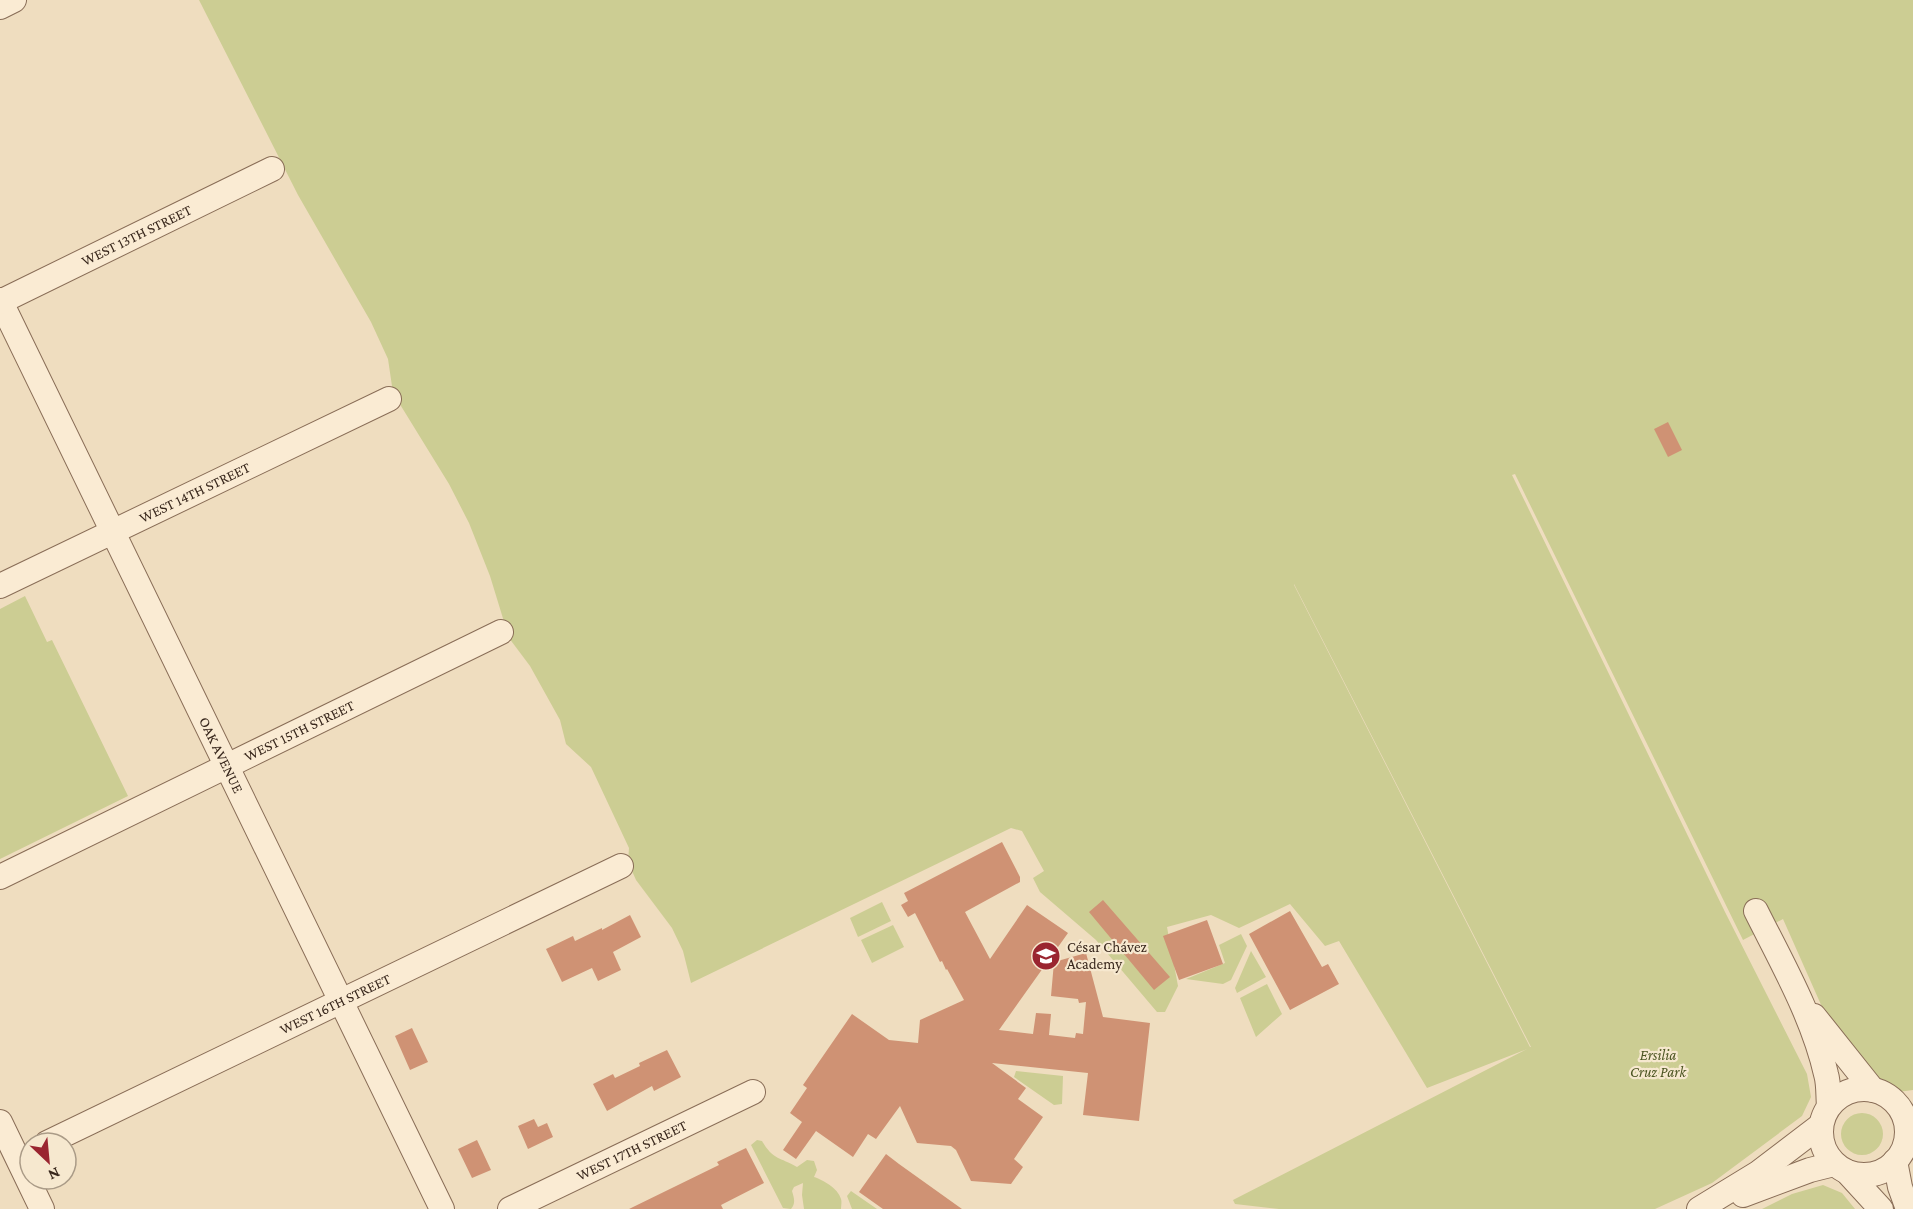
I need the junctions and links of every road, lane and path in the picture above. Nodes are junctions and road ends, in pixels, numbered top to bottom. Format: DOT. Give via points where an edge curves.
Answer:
graph roads {
  1 [pos="14,0"];
  2 [pos="0,7"];
  3 [pos="272,169"];
  4 [pos="0,301"];
  5 [pos="388,399"];
  6 [pos="113,532"];
  7 [pos="0,586"];
  8 [pos="501,632"];
  9 [pos="227,766"];
  10 [pos="621,866"];
  11 [pos="0,877"];
  12 [pos="1756,911"];
  13 [pos="1794,987"];
  14 [pos="340,1000"];
  15 [pos="753,1092"];
  16 [pos="1893,1095"];
  17 [pos="1825,1116"];
  18 [pos="0,1122"];
  19 [pos="72,1131"];
  20 [pos="1905,1147"];
  21 [pos="16,1158"];
  22 [pos="1840,1168"];
  23 [pos="42,1209"];
  24 [pos="442,1209"];
  25 [pos="510,1209"];
  26 [pos="1699,1209"];
  27 [pos="1704,1209"];
  28 [pos="1881,1209"];
  29 [pos="1908,1209"];
  1 -- 2 [label="street"];
  3 -- 4 [label="street, WEST 13TH STREET"];
  4 -- 6 [label="street, OAK AVENUE"];
  5 -- 6 [label="street, WEST 14TH STREET"];
  6 -- 7 [label="street, WEST 14TH STREET"];
  6 -- 9 [label="street, OAK AVENUE"];
  8 -- 9 [label="street, WEST 15TH STREET"];
  9 -- 11 [label="street, WEST 15TH STREET"];
  9 -- 14 [label="street, OAK AVENUE"];
  10 -- 14 [label="street, WEST 16TH STREET"];
  12 -- 13 [label="street"];
  13 -- 16 [label="street" via="1822,1028"];
  13 -- 17 [label="street" via="1827,1076"];
  14 -- 19 [label="street, WEST 16TH STREET"];
  14 -- 24 [label="street, OAK AVENUE"];
  15 -- 25 [label="street, WEST 17TH STREET"];
  16 -- 17 [label="street" via="1861,1089 1849,1092 1835,1100"];
  16 -- 20 [label="street" via="1905,1119"];
  17 -- 22 [label="street" via="1821,1137 1825,1151"];
  17 -- 26 [label="street" via="1758,1173"];
  18 -- 21 [label="street"];
  20 -- 22 [label="street" via="1886,1169 1873,1174 1858,1175"];
  20 -- 29 [label="street" via="1900,1187"];
  21 -- 23 [label="street"];
  22 -- 27 [label="street" via="1810,1170"];
  22 -- 28 [label="street"];
}
